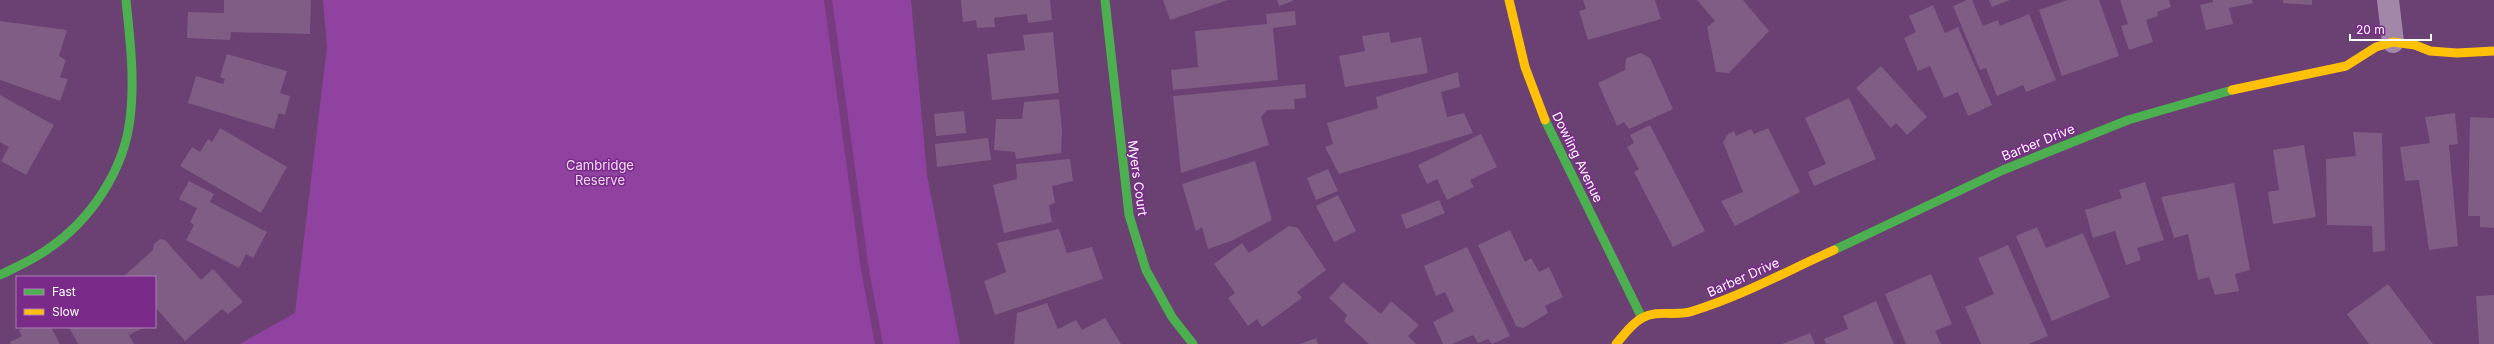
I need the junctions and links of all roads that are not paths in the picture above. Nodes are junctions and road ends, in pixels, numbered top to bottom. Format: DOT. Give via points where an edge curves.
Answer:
graph roads {
  1 [pos="126,0"];
  2 [pos="1106,0"];
  3 [pos="1509,0"];
  4 [pos="2388,0"];
  5 [pos="2393,42"];
  6 [pos="2494,51"];
  7 [pos="0,275"];
  8 [pos="1642,318"];
  9 [pos="1193,344"];
  10 [pos="1616,344"];
  1 -- 7 [label="street" via="132,95 128,135 122,154 99,195 82,218 36,257"];
  2 -- 9 [label="street, Myers Court" via="1129,215 1146,270 1172,317"];
  3 -- 8 [label="street, Dowling Avenue" via="1514,32 1538,106"];
  4 -- 5 [label="street"];
  5 -- 6 [label="street, Barber Drive" via="2415,45 2430,51"];
  5 -- 8 [label="street, Barber Drive" via="2376,48 2346,66 2231,90 2128,120 2003,170 1737,296 1691,312 1657,313"];
  8 -- 10 [label="street, Barber Drive" via="1630,327"];
}
